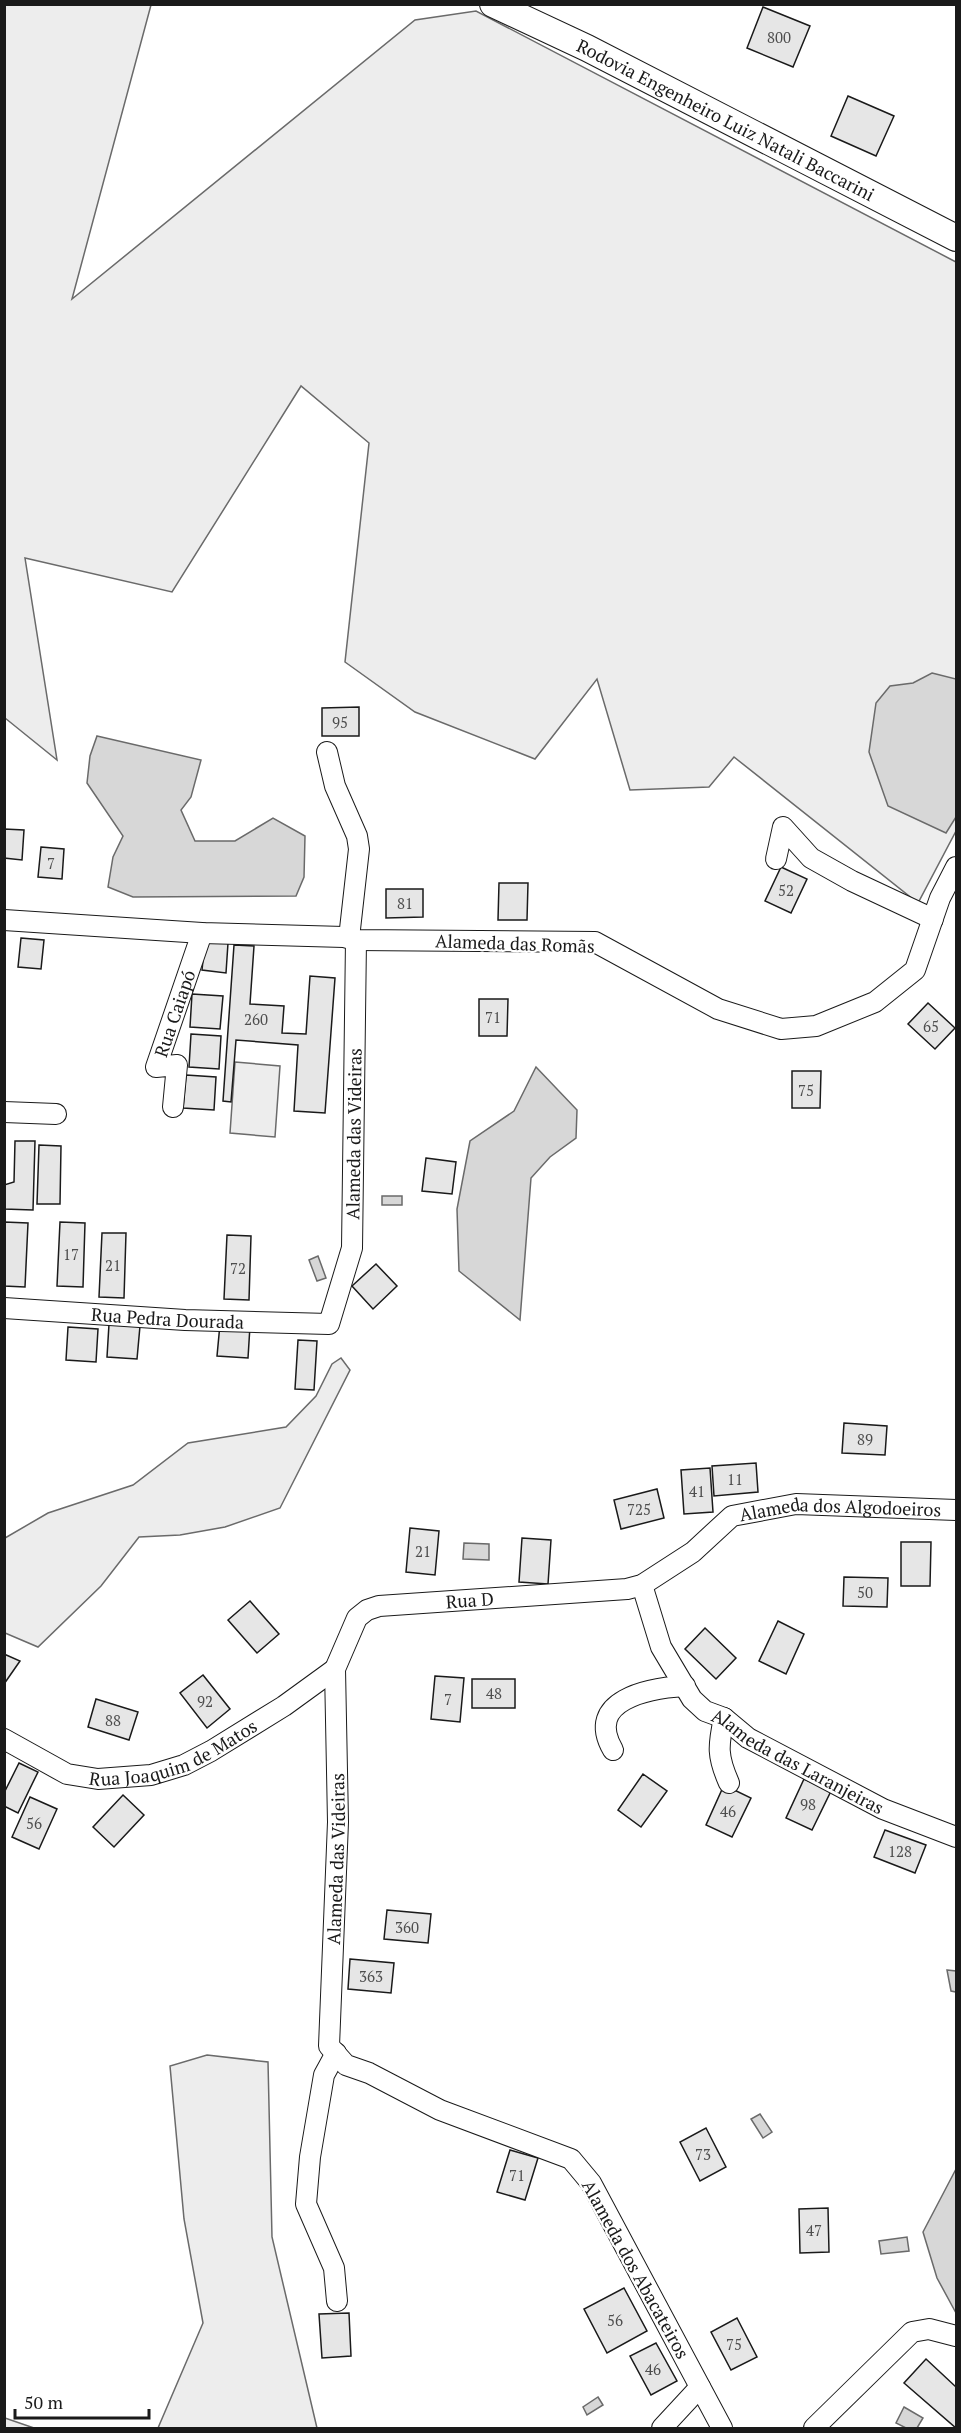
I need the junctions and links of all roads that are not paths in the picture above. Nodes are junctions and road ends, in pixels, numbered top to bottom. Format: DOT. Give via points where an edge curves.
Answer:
graph roads {
  1 [pos="493,4"];
  2 [pos="957,238"];
  3 [pos="327,752"];
  4 [pos="776,859"];
  5 [pos="957,867"];
  6 [pos="933,919"];
  7 [pos="4,920"];
  8 [pos="202,933"];
  9 [pos="353,939"];
  10 [pos="173,1107"];
  11 [pos="4,1112"];
  12 [pos="56,1114"];
  13 [pos="4,1308"];
  14 [pos="329,1324"];
  15 [pos="957,1509"];
  16 [pos="642,1585"];
  17 [pos="335,1669"];
  18 [pos="685,1686"];
  19 [pos="724,1718"];
  20 [pos="4,1739"];
  21 [pos="613,1750"];
  22 [pos="729,1783"];
  23 [pos="957,1837"];
  24 [pos="332,2050"];
  25 [pos="337,2301"];
  26 [pos="957,2336"];
  27 [pos="700,2387"];
  28 [pos="662,2428"];
  29 [pos="722,2428"];
  30 [pos="814,2428"];
  1 -- 2 [label="main road, Rodovia Engenheiro Luiz Natali Baccarini" via="587,48"];
  3 -- 9 [label="street, Alameda das Videiras" via="335,786 359,849"];
  4 -- 6 [label="street" via="783,827 811,858"];
  5 -- 6 [label="street, Alameda das Romãs"];
  6 -- 9 [label="street, Alameda das Romãs" via="915,970 875,1002 816,1026 781,1029 718,1009 595,942"];
  7 -- 8 [label="street, Alameda das Romãs"];
  8 -- 9 [label="street, Alameda das Romãs"];
  8 -- 10 [label="street, Rua Caiapó" via="156,1067 177,1065"];
  9 -- 14 [label="street, Alameda das Videiras" via="352,1248"];
  11 -- 12 [label="street"];
  13 -- 14 [label="street, Rua Pedra Dourada" via="185,1320"];
  15 -- 16 [label="street, Alameda dos Algodoeiros" via="796,1504 732,1516 693,1552"];
  16 -- 17 [label="street, Rua D" via="584,1593 379,1606 357,1618"];
  16 -- 18 [label="street, Alameda das Laranjeiras" via="662,1647"];
  17 -- 20 [label="street, Rua Joaquim de Matos" via="211,1751 184,1765 150,1775 98,1779 67,1774"];
  17 -- 24 [label="street, Alameda das Videiras" via="338,1822"];
  18 -- 19 [label="street, Alameda das Laranjeiras" via="705,1711"];
  18 -- 21 [label="street" via="656,1688 614,1705 607,1717 606,1739"];
  19 -- 22 [label="street" via="719,1760"];
  19 -- 23 [label="street, Alameda das Laranjeiras" via="748,1738 883,1809"];
  24 -- 25 [label="street" via="310,2157 306,2204 334,2268"];
  24 -- 27 [label="street, Alameda dos Abacateiros" via="346,2065 440,2110 571,2160 591,2183"];
  26 -- 30 [label="street" via="929,2329 912,2332"];
  27 -- 28 [label="street"];
  27 -- 29 [label="street, Alameda dos Abacateiros"];
}
